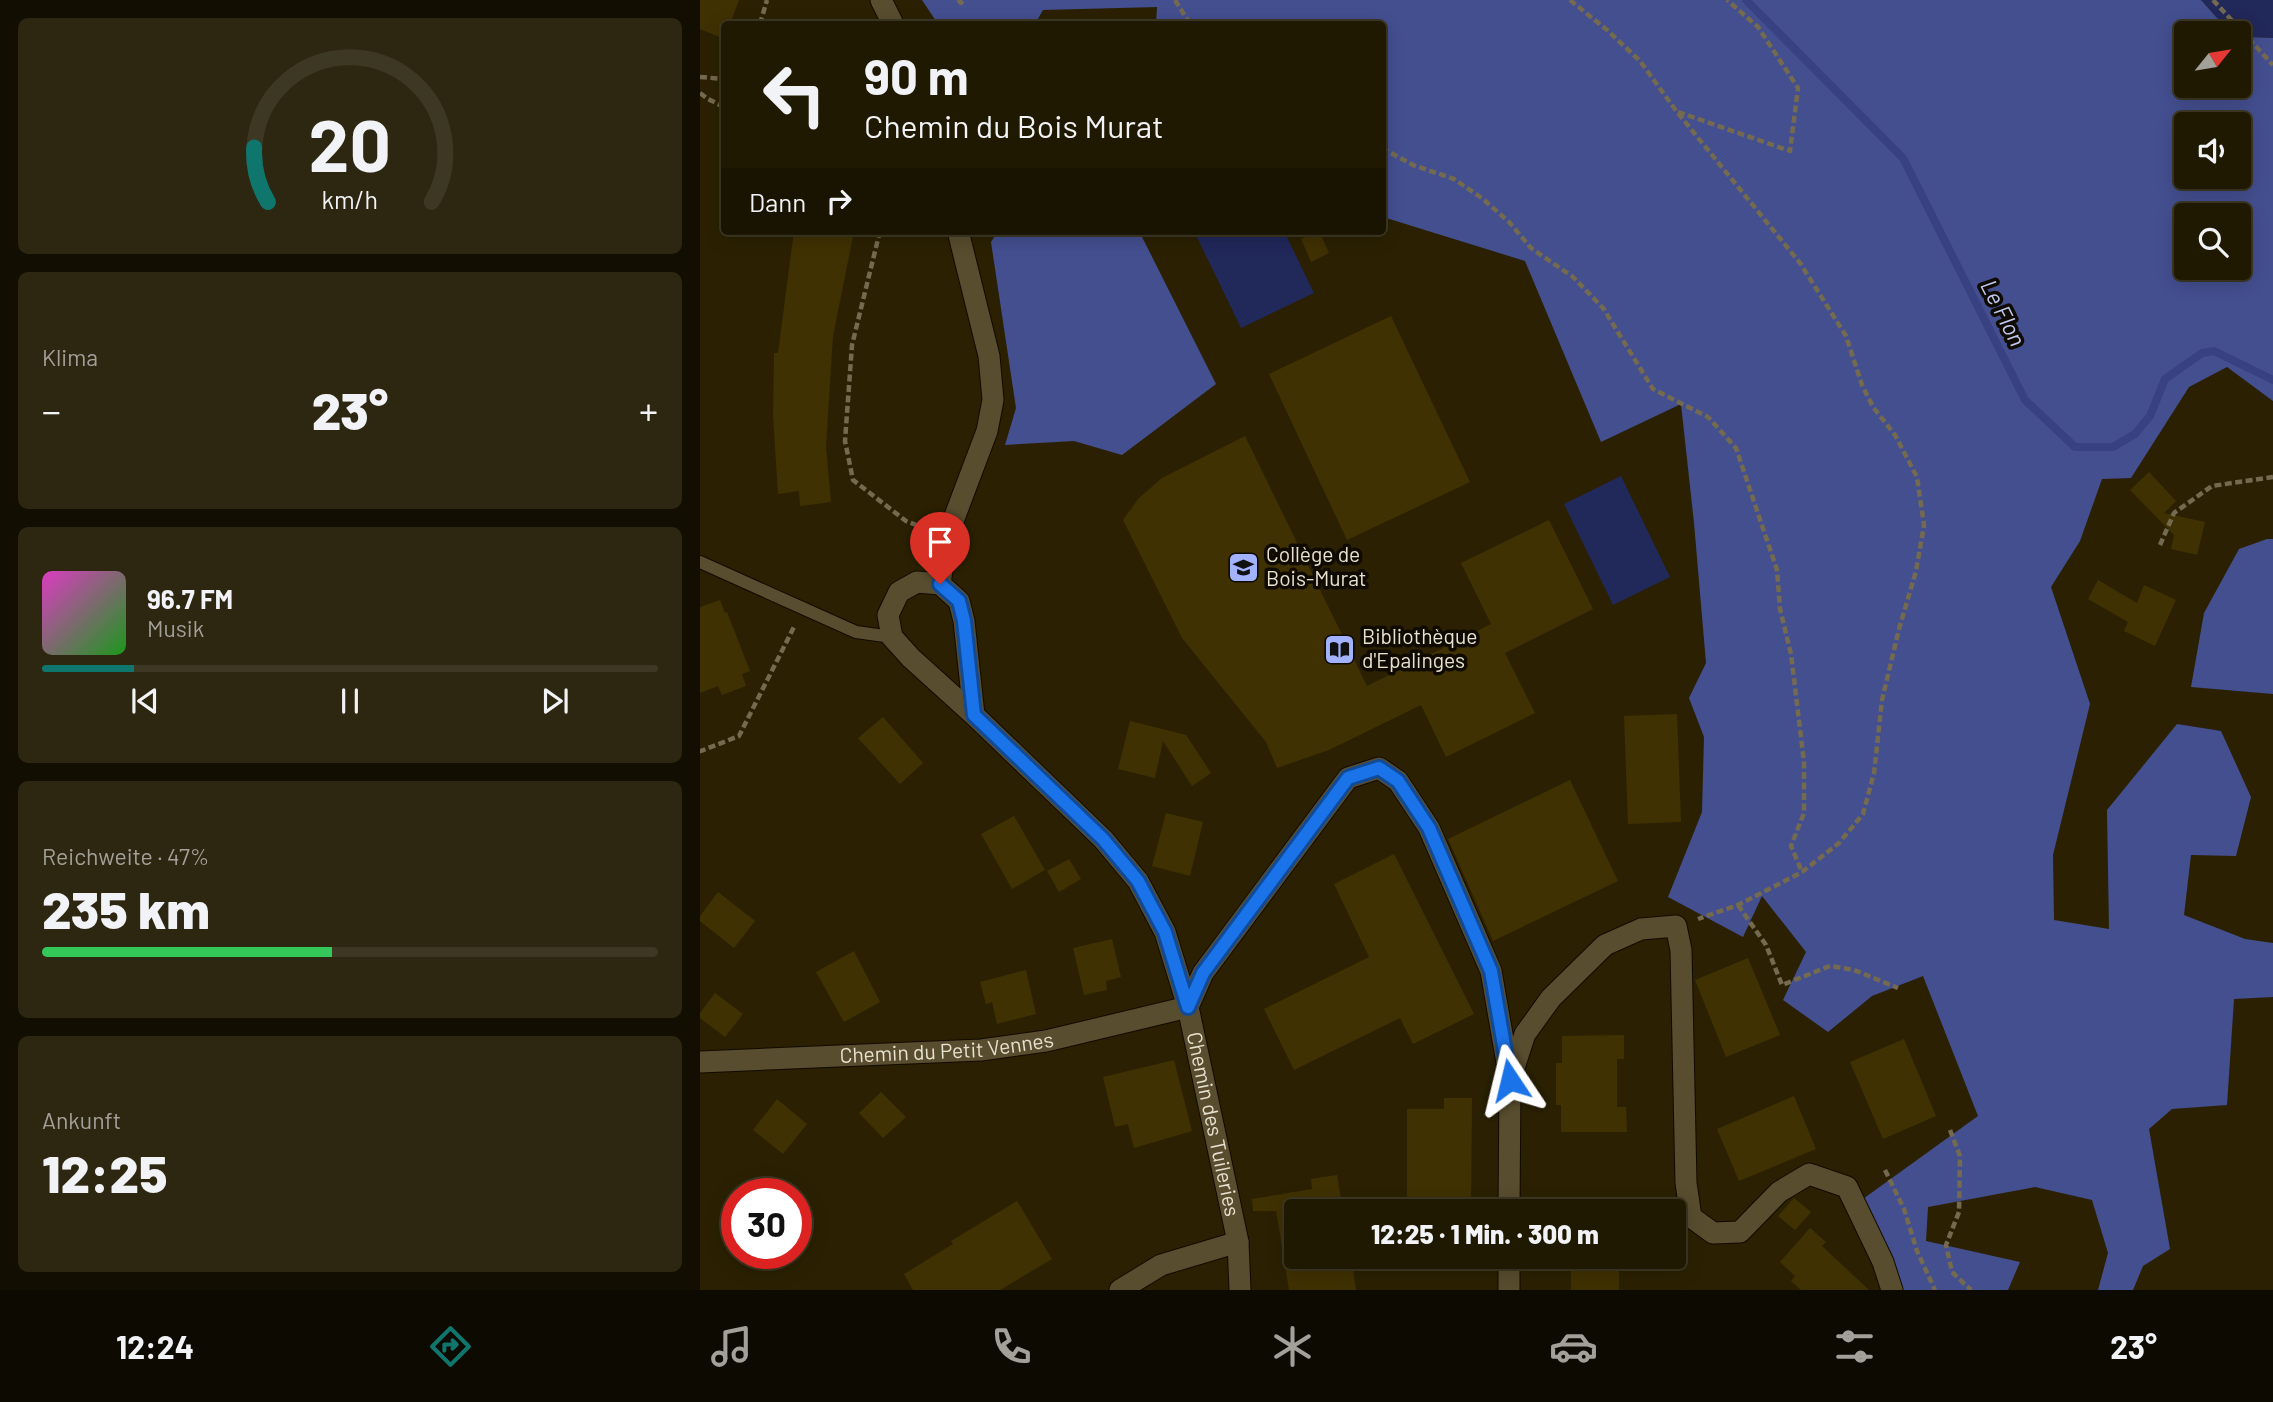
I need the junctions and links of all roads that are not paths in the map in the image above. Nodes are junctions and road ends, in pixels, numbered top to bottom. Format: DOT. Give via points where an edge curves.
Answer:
graph roads {
  1 [pos="881,0"];
  2 [pos="892,21"];
  3 [pos="959,235"];
  4 [pos="700,562"];
  5 [pos="940,584"];
  6 [pos="892,637"];
  7 [pos="974,715"];
  8 [pos="1188,1007"];
  9 [pos="700,1062"];
  10 [pos="1510,1080"];
  11 [pos="1509,1199"];
  12 [pos="1238,1242"];
  13 [pos="1508,1269"];
  14 [pos="1120,1290"];
  15 [pos="1240,1290"];
  16 [pos="1509,1290"];
  17 [pos="1892,1290"];
  1 -- 2 [label="street"];
  3 -- 5 [label="street" via="989,356 993,400 987,431 947,537"];
  4 -- 6 [label="lane" via="856,632"];
  5 -- 6 [label="street" via="917,582 899,592 887,615"];
  5 -- 7 [label="street" via="959,601"];
  6 -- 7 [label="street, Chemin des Tuileries"];
  7 -- 8 [label="street, Chemin des Tuileries" via="1103,839 1138,881 1165,932"];
  8 -- 9 [label="street, Chemin du Petit Vennes" via="1046,1041 981,1051"];
  8 -- 10 [label="street" via="1203,973 1348,778 1379,768 1398,781 1429,828 1491,971"];
  8 -- 12 [label="street, Chemin des Tuileries"];
  10 -- 11 [label="street"];
  10 -- 17 [label="street" via="1525,1034 1551,998 1605,945 1641,929 1676,926 1681,950 1686,1183 1691,1217 1713,1233 1740,1232 1779,1192 1809,1174 1847,1186"];
  12 -- 14 [label="street, Chemin des Tuileries" via="1161,1265"];
  12 -- 15 [label="street, Chemin des Tuileries"];
  13 -- 16 [label="street"];
}
